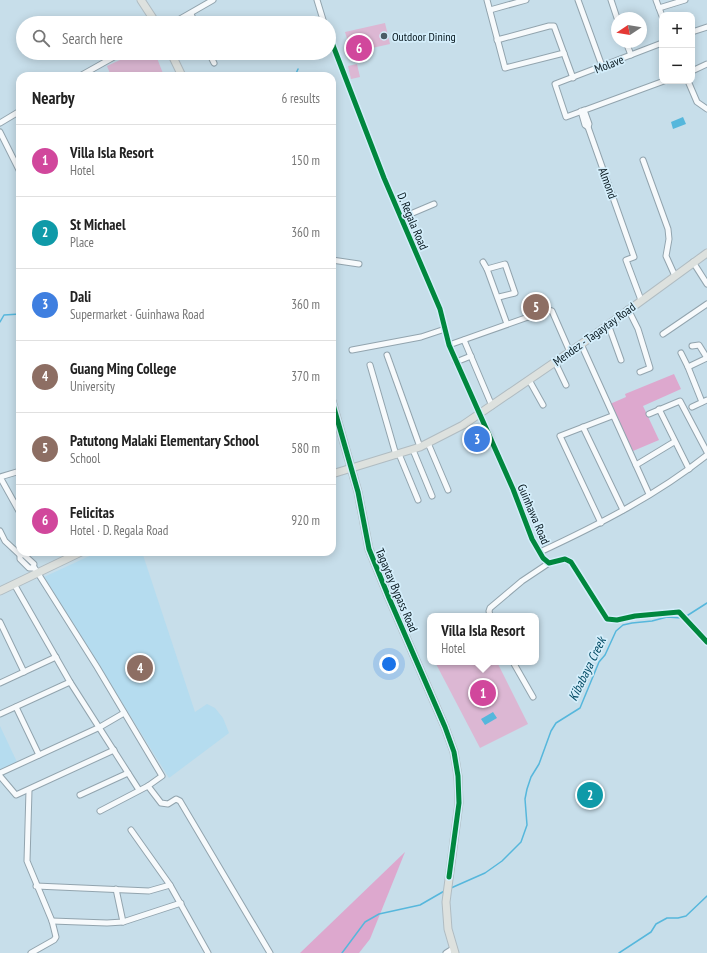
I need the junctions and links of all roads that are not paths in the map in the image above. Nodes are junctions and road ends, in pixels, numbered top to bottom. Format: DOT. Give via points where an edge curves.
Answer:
graph roads {
  1 [pos="141,0"];
  2 [pos="213,0"];
  3 [pos="316,0"];
  4 [pos="487,0"];
  5 [pos="526,0"];
  6 [pos="578,0"];
  7 [pos="611,0"];
  8 [pos="656,0"];
  9 [pos="684,0"];
  10 [pos="659,8"];
  11 [pos="490,10"];
  12 [pos="615,12"];
  13 [pos="660,12"];
  14 [pos="191,14"];
  15 [pos="151,16"];
  16 [pos="187,16"];
  17 [pos="322,16"];
  18 [pos="707,27"];
  19 [pos="695,31"];
  20 [pos="498,40"];
  21 [pos="659,44"];
  22 [pos="628,48"];
  23 [pos="336,53"];
  24 [pos="564,53"];
  25 [pos="631,55"];
  26 [pos="109,60"];
  27 [pos="174,60"];
  28 [pos="212,60"];
  29 [pos="214,63"];
  30 [pos="707,64"];
  31 [pos="602,66"];
  32 [pos="695,70"];
  33 [pos="87,72"];
  34 [pos="180,72"];
  35 [pos="573,78"];
  36 [pos="659,83"];
  37 [pos="689,84"];
  38 [pos="707,109"];
  39 [pos="582,111"];
  40 [pos="16,113"];
  41 [pos="0,123"];
  42 [pos="0,132"];
  43 [pos="642,160"];
  44 [pos="16,164"];
  45 [pos="434,204"];
  46 [pos="401,218"];
  47 [pos="707,252"];
  48 [pos="336,261"];
  49 [pos="483,262"];
  50 [pos="693,262"];
  51 [pos="359,264"];
  52 [pos="487,269"];
  53 [pos="675,276"];
  54 [pos="707,284"];
  55 [pos="498,297"];
  56 [pos="641,300"];
  57 [pos="707,304"];
  58 [pos="628,309"];
  59 [pos="507,324"];
  60 [pos="608,324"];
  61 [pos="445,329"];
  62 [pos="663,334"];
  63 [pos="464,340"];
  64 [pos="581,344"];
  65 [pos="449,345"];
  66 [pos="692,346"];
  67 [pos="352,350"];
  68 [pos="570,352"];
  69 [pos="681,353"];
  70 [pos="387,355"];
  71 [pos="471,356"];
  72 [pos="707,358"];
  73 [pos="621,360"];
  74 [pos="456,362"];
  75 [pos="555,362"];
  76 [pos="370,365"];
  77 [pos="688,367"];
  78 [pos="640,372"];
  79 [pos="529,380"];
  80 [pos="566,385"];
  81 [pos="705,401"];
  82 [pos="542,405"];
  83 [pos="492,406"];
  84 [pos="692,407"];
  85 [pos="659,409"];
  86 [pos="479,414"];
  87 [pos="649,414"];
  88 [pos="336,416"];
  89 [pos="612,416"];
  90 [pos="583,427"];
  91 [pos="674,442"];
  92 [pos="428,443"];
  93 [pos="416,448"];
  94 [pos="707,453"];
  95 [pos="397,455"];
  96 [pos="636,465"];
  97 [pos="350,469"];
  98 [pos="689,469"];
  99 [pos="16,472"];
  100 [pos="336,473"];
  101 [pos="448,490"];
  102 [pos="649,494"];
  103 [pos="432,496"];
  104 [pos="418,500"];
  105 [pos="14,503"];
  106 [pos="16,506"];
  107 [pos="623,510"];
  108 [pos="601,523"];
  109 [pos="0,531"];
  110 [pos="2,542"];
  111 [pos="16,552"];
  112 [pos="540,552"];
  113 [pos="20,556"];
  114 [pos="70,556"];
  115 [pos="549,563"];
  116 [pos="36,569"];
  117 [pos="14,584"];
  118 [pos="0,591"];
  119 [pos="489,613"];
  120 [pos="0,622"];
  121 [pos="707,642"];
  122 [pos="56,656"];
  123 [pos="515,665"];
  124 [pos="24,672"];
  125 [pos="70,682"];
  126 [pos="0,683"];
  127 [pos="533,697"];
  128 [pos="16,707"];
  129 [pos="124,712"];
  130 [pos="0,714"];
  131 [pos="100,727"];
  132 [pos="114,750"];
  133 [pos="39,755"];
  134 [pos="0,773"];
  135 [pos="128,773"];
  136 [pos="0,776"];
  137 [pos="148,786"];
  138 [pos="29,790"];
  139 [pos="139,790"];
  140 [pos="80,795"];
  141 [pos="100,811"];
  142 [pos="131,830"];
  143 [pos="170,885"];
  144 [pos="36,886"];
  145 [pos="116,889"];
  146 [pos="182,903"];
  147 [pos="52,921"];
  148 [pos="123,922"];
  149 [pos="454,951"];
  150 [pos="31,953"];
  151 [pos="208,953"];
  152 [pos="270,953"];
  153 [pos="446,953"];
  1 -- 15 [label="main road"];
  2 -- 14 [label="street"];
  3 -- 17 [label="street"];
  4 -- 11 [label="street"];
  5 -- 11 [label="street"];
  6 -- 31 [label="street"];
  7 -- 12 [label="street"];
  8 -- 10 [label="street"];
  9 -- 10 [label="street"];
  10 -- 13 [label="street"];
  11 -- 20 [label="street"];
  14 -- 16 [label="street"];
  18 -- 19 [label="street"];
  20 -- 24 [label="street" via="554,26"];
  20 -- 24 [label="street" via="505,68"];
  21 -- 25 [label="street, Molave"];
  22 -- 25 [label="street"];
  23 -- 46 [label="street, D. Regala Road"];
  24 -- 35 [label="street"];
  25 -- 31 [label="street, Molave"];
  26 -- 33 [label="street"];
  27 -- 34 [label="main road"];
  28 -- 29 [label="street"];
  30 -- 32 [label="street"];
  31 -- 35 [label="street, Molave"];
  35 -- 39 [label="street, Molave" via="555,84 566,117"];
  36 -- 39 [label="street"];
  37 -- 38 [label="street" via="696,102"];
  39 -- 56 [label="street, Almond" via="589,124 634,257 626,260"];
  40 -- 41 [label="street"];
  42 -- 44 [label="street"];
  43 -- 53 [label="street" via="668,229 666,256"];
  45 -- 46 [label="street"];
  46 -- 61 [label="street, D. Regala Road" via="440,309"];
  47 -- 50 [label="main road, Mendez - Tagaytay Road"];
  48 -- 51 [label="street"];
  49 -- 52 [label="street"];
  50 -- 53 [label="main road, Mendez - Tagaytay Road"];
  50 -- 54 [label="street"];
  52 -- 55 [label="street"];
  52 -- 55 [label="street" via="505,264 515,293"];
  53 -- 56 [label="main road, Mendez - Tagaytay Road"];
  55 -- 59 [label="street"];
  56 -- 58 [label="main road, Mendez - Tagaytay Road"];
  57 -- 62 [label="street"];
  58 -- 60 [label="main road, Mendez - Tagaytay Road"];
  58 -- 78 [label="street" via="638,329 650,368"];
  59 -- 63 [label="street"];
  59 -- 68 [label="street" via="548,310 552,311"];
  60 -- 64 [label="main road, Mendez - Tagaytay Road"];
  60 -- 73 [label="street"];
  61 -- 65 [label="street, D. Regala Road"];
  61 -- 67 [label="street" via="422,337"];
  63 -- 65 [label="street"];
  63 -- 71 [label="street"];
  64 -- 68 [label="main road, Mendez - Tagaytay Road"];
  64 -- 89 [label="street"];
  65 -- 74 [label="street, D. Regala Road"];
  66 -- 72 [label="street" via="699,345"];
  68 -- 75 [label="main road, Mendez - Tagaytay Road"];
  69 -- 77 [label="street"];
  70 -- 93 [label="street"];
  71 -- 74 [label="street"];
  71 -- 83 [label="street"];
  72 -- 77 [label="street"];
  74 -- 86 [label="street, D. Regala Road"];
  75 -- 79 [label="main road, Mendez - Tagaytay Road"];
  75 -- 80 [label="street"];
  76 -- 95 [label="street"];
  77 -- 81 [label="street"];
  79 -- 82 [label="street"];
  79 -- 83 [label="main road, Mendez - Tagaytay Road"];
  81 -- 84 [label="street"];
  83 -- 86 [label="main road, Mendez - Tagaytay Road"];
  85 -- 87 [label="street"];
  85 -- 91 [label="street"];
  85 -- 94 [label="street" via="680,401"];
  86 -- 92 [label="main road, Mendez - Tagaytay Road"];
  86 -- 112 [label="street, Guinhawa Road"];
  88 -- 97 [label="main road, Tagaytay Bypass Road"];
  89 -- 90 [label="street"];
  89 -- 96 [label="street"];
  90 -- 107 [label="street"];
  90 -- 108 [label="street" via="560,436"];
  91 -- 96 [label="street"];
  91 -- 98 [label="street"];
  92 -- 93 [label="main road, Mendez - Tagaytay Road"];
  92 -- 101 [label="street"];
  93 -- 95 [label="main road, Mendez - Tagaytay Road"];
  93 -- 103 [label="street"];
  94 -- 98 [label="street"];
  95 -- 97 [label="main road, Mendez - Tagaytay Road"];
  95 -- 104 [label="street"];
  96 -- 102 [label="street"];
  97 -- 100 [label="main road, Mendez - Tagaytay Road"];
  97 -- 149 [label="main road, Tagaytay Bypass Road" via="358,492 372,556 454,752 459,803 446,902 448,929"];
  98 -- 102 [label="street"];
  99 -- 105 [label="street" via="0,477"];
  102 -- 107 [label="street"];
  105 -- 106 [label="street"];
  107 -- 108 [label="street"];
  108 -- 112 [label="street"];
  109 -- 110 [label="street"];
  110 -- 111 [label="street"];
  112 -- 115 [label="street, Guinhawa Road"];
  113 -- 116 [label="street" via="28,568"];
  114 -- 116 [label="main road"];
  115 -- 119 [label="street" via="500,599"];
  115 -- 121 [label="street" via="564,559 571,562 603,615 612,621 679,612"];
  116 -- 117 [label="main road"];
  116 -- 129 [label="street"];
  117 -- 118 [label="main road"];
  117 -- 122 [label="street"];
  120 -- 124 [label="street"];
  122 -- 124 [label="street"];
  122 -- 125 [label="street"];
  123 -- 127 [label="street"];
  124 -- 126 [label="street"];
  125 -- 128 [label="street"];
  125 -- 131 [label="street"];
  128 -- 130 [label="street"];
  128 -- 133 [label="street"];
  129 -- 131 [label="street"];
  129 -- 137 [label="street" via="162,776"];
  131 -- 132 [label="street"];
  131 -- 133 [label="street"];
  132 -- 135 [label="street"];
  132 -- 138 [label="street"];
  133 -- 134 [label="street"];
  135 -- 139 [label="street"];
  135 -- 140 [label="street"];
  136 -- 138 [label="street" via="16,795"];
  137 -- 139 [label="street"];
  137 -- 152 [label="street" via="161,804 168,804 176,799 180,801"];
  138 -- 144 [label="street" via="27,861"];
  139 -- 141 [label="street"];
  142 -- 143 [label="street"];
  143 -- 145 [label="street" via="149,891"];
  143 -- 146 [label="street"];
  144 -- 145 [label="street"];
  144 -- 147 [label="street"];
  145 -- 148 [label="street"];
  146 -- 148 [label="street"];
  146 -- 151 [label="street"];
  147 -- 148 [label="street" via="107,924"];
  147 -- 150 [label="street" via="56,938"];
  149 -- 153 [label="street"];
}
